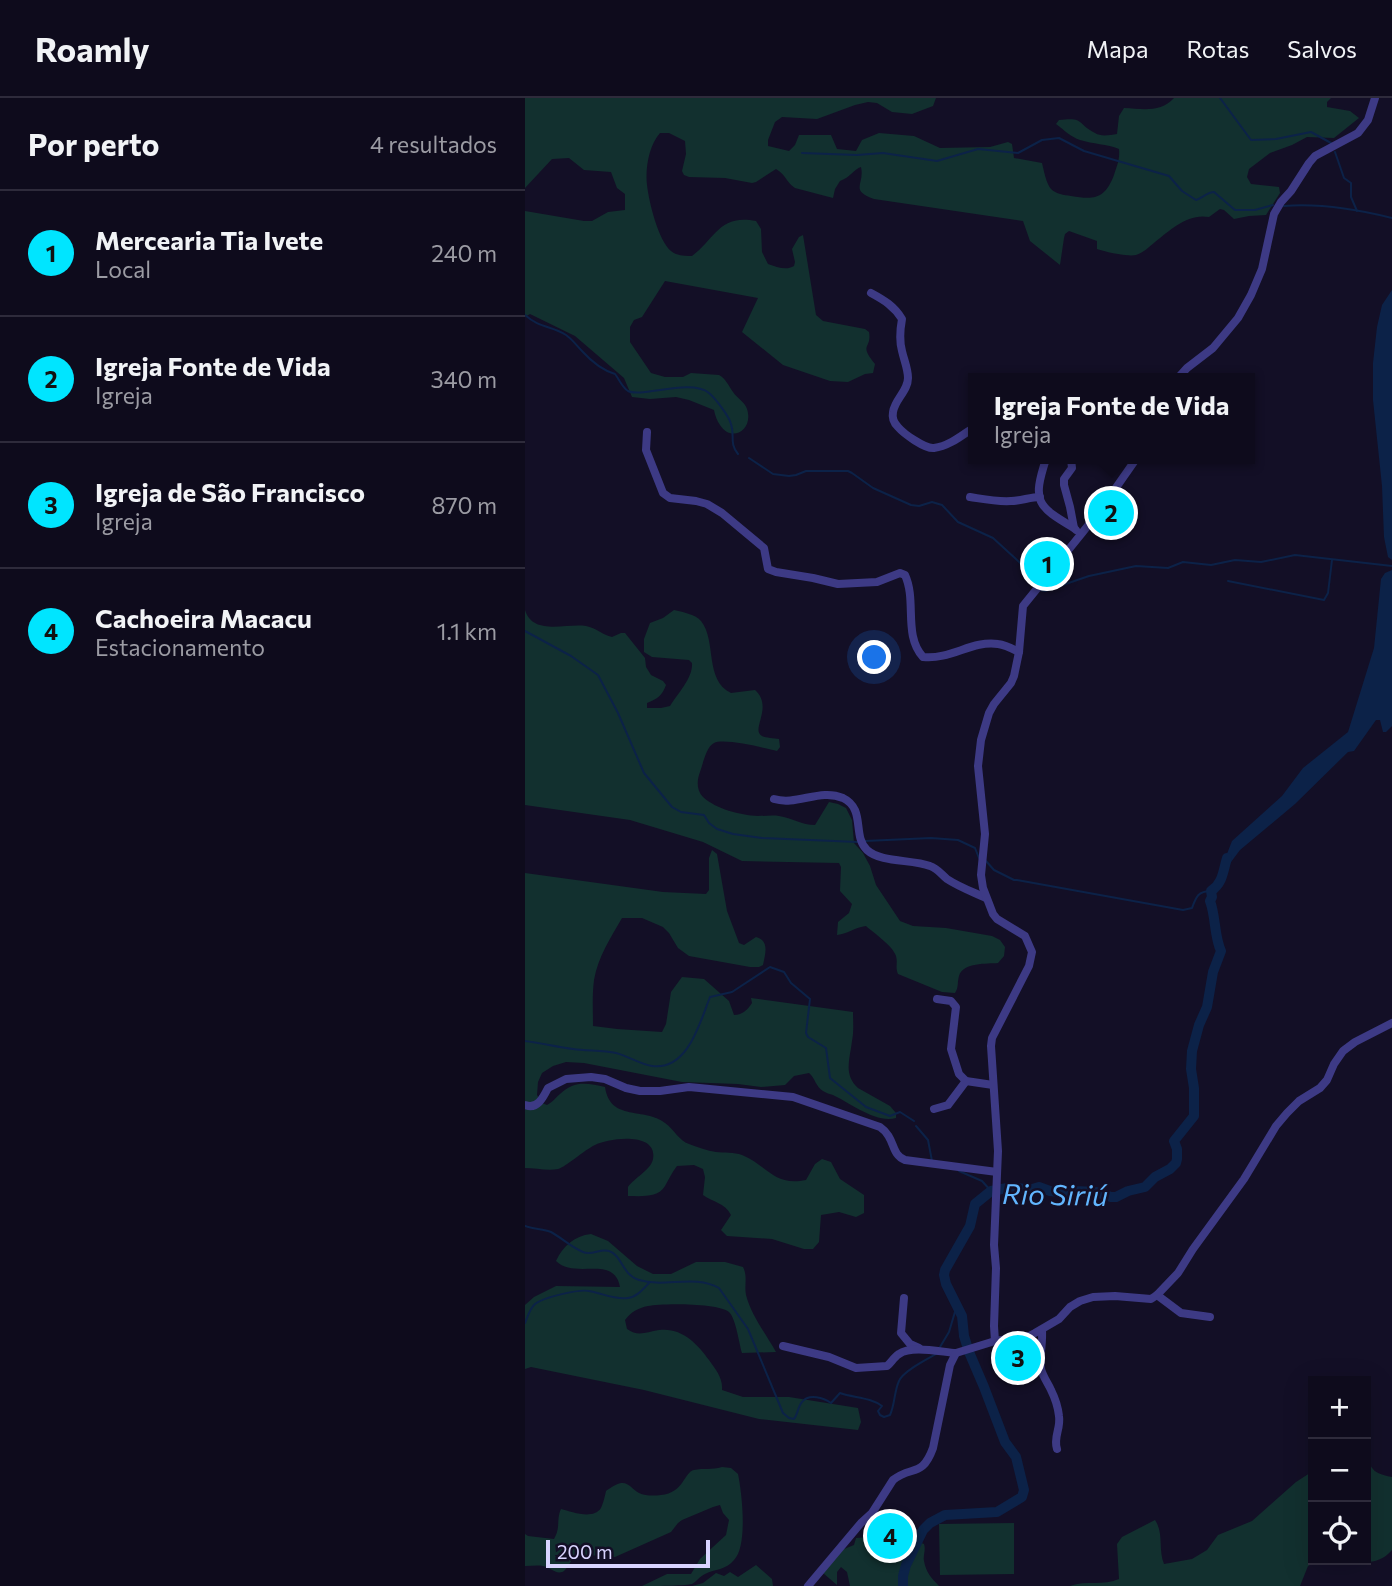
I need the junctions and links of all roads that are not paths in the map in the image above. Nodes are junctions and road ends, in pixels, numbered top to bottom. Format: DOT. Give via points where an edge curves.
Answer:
graph roads {
  1 [pos="1375,98"];
  2 [pos="871,293"];
  3 [pos="1182,373"];
  4 [pos="968,431"];
  5 [pos="646,432"];
  6 [pos="1044,464"];
  7 [pos="1072,464"];
  8 [pos="1132,464"];
  9 [pos="970,497"];
  10 [pos="1040,497"];
  11 [pos="1077,531"];
  12 [pos="1019,652"];
  13 [pos="774,799"];
  14 [pos="986,898"];
  15 [pos="937,999"];
  16 [pos="1392,1023"];
  17 [pos="966,1081"];
  18 [pos="993,1085"];
  19 [pos="525,1105"];
  20 [pos="934,1109"];
  21 [pos="997,1171"];
  22 [pos="1157,1295"];
  23 [pos="904,1298"];
  24 [pos="1210,1317"];
  25 [pos="1042,1330"];
  26 [pos="995,1341"];
  27 [pos="783,1346"];
  28 [pos="922,1349"];
  29 [pos="960,1352"];
  30 [pos="1057,1449"];
  31 [pos="808,1586"];
  1 -- 3 [label="street" via="1369,120 1358,133 1315,156 1281,202 1262,269 1238,318 1213,348"];
  2 -- 4 [label="street" via="895,308 902,319 901,348 908,376 893,413 897,426 926,448 950,443"];
  5 -- 12 [label="street" via="646,450 663,493 696,500 722,513 764,548 768,569 838,584 877,582 900,573 909,584 914,644 923,657 944,657 985,644 1001,644"];
  6 -- 10 [label="street"];
  7 -- 11 [label="street" via="1064,485"];
  8 -- 11 [label="street" via="1105,503"];
  9 -- 10 [label="street" via="1013,502"];
  10 -- 11 [label="street" via="1046,510"];
  11 -- 12 [label="street" via="1023,606"];
  12 -- 14 [label="street" via="1011,683 989,713 979,753 985,834 981,876"];
  13 -- 14 [label="street" via="832,795 845,799 857,813 862,843 868,851 929,865"];
  14 -- 18 [label="street" via="997,919 1025,936 1032,951 1029,966 992,1038"];
  15 -- 17 [label="street" via="951,1001 955,1007 951,1049"];
  16 -- 22 [label="street" via="1343,1051 1327,1080 1281,1120 1244,1180"];
  17 -- 18 [label="street"];
  17 -- 20 [label="street" via="948,1105"];
  18 -- 21 [label="street"];
  19 -- 21 [label="street" via="536,1105 548,1088 566,1079 591,1077 640,1091 689,1087 793,1097 880,1128 890,1136 899,1158"];
  21 -- 26 [label="street"];
  22 -- 24 [label="street" via="1185,1314"];
  22 -- 25 [label="street" via="1151,1299 1093,1297 1070,1307"];
  23 -- 28 [label="street" via="901,1333"];
  25 -- 26 [label="street"];
  25 -- 30 [label="street" via="1042,1371 1060,1419"];
  26 -- 29 [label="street"];
  27 -- 28 [label="street" via="862,1368 887,1366 901,1352"];
  28 -- 29 [label="street"];
  29 -- 31 [label="street" via="950,1365 930,1457 920,1469 893,1480 872,1513"];
}
